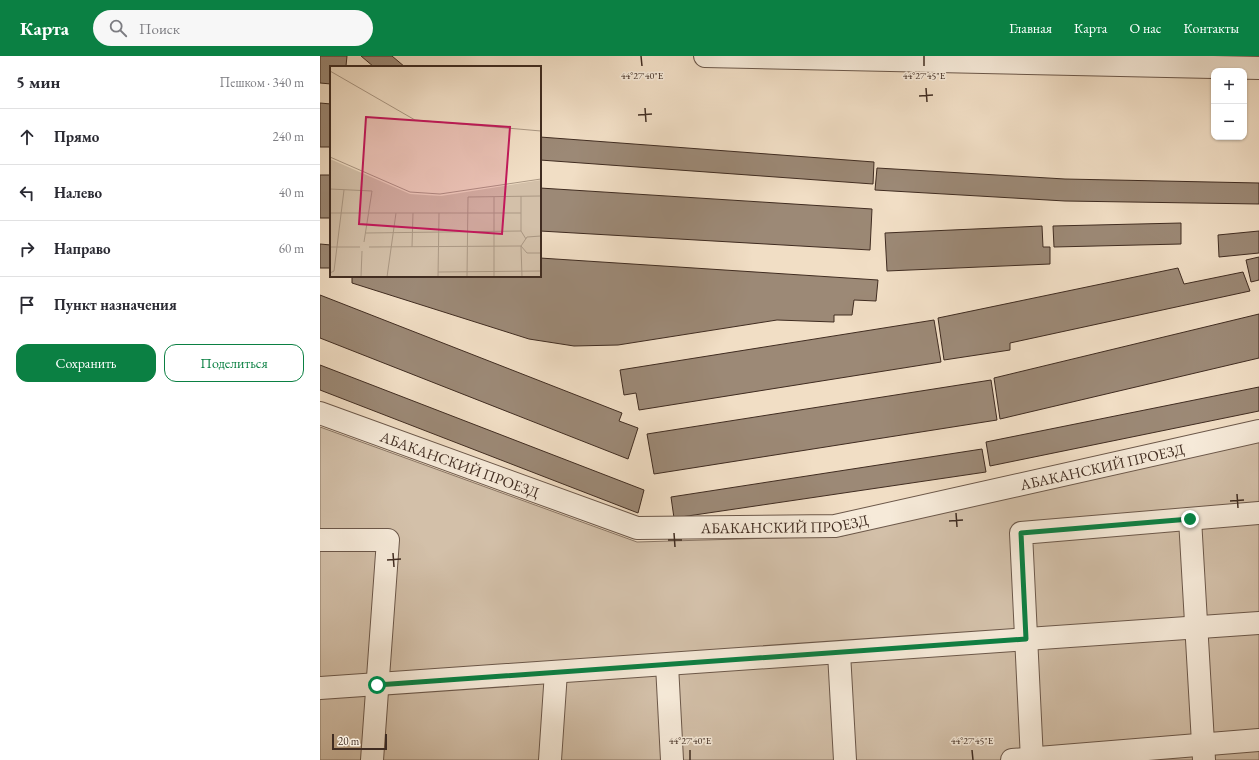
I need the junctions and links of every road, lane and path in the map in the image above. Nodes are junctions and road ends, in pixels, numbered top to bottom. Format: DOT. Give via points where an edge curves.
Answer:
graph roads {
  1 [pos="705,56"];
  2 [pos="1259,68"];
  3 [pos="320,413"];
  4 [pos="1259,431"];
  5 [pos="1259,513"];
  6 [pos="1190,519"];
  7 [pos="320,540"];
  8 [pos="1259,623"];
  9 [pos="1197,628"];
  10 [pos="1026,639"];
  11 [pos="839,652"];
  12 [pos="667,664"];
  13 [pos="556,672"];
  14 [pos="377,685"];
  15 [pos="320,688"];
  16 [pos="1259,740"];
  17 [pos="1204,752"];
  18 [pos="1025,759"];
  19 [pos="372,760"];
  20 [pos="550,760"];
  21 [pos="672,760"];
  22 [pos="845,760"];
  1 -- 2 [label="street"];
  3 -- 4 [label="street, АБАКАНСКИЙ ПРОЕЗД" via="637,528 835,526"];
  5 -- 6 [label="street"];
  6 -- 9 [label="street"];
  6 -- 10 [label="street" via="1021,533"];
  7 -- 14 [label="street" via="388,540"];
  8 -- 9 [label="street"];
  9 -- 10 [label="street"];
  9 -- 17 [label="street"];
  10 -- 11 [label="street"];
  10 -- 18 [label="street"];
  11 -- 12 [label="street"];
  11 -- 22 [label="street"];
  12 -- 13 [label="street"];
  12 -- 21 [label="street"];
  13 -- 14 [label="street"];
  13 -- 20 [label="street"];
  14 -- 15 [label="street"];
  14 -- 19 [label="street"];
  16 -- 17 [label="street"];
  17 -- 18 [label="street"];
}
